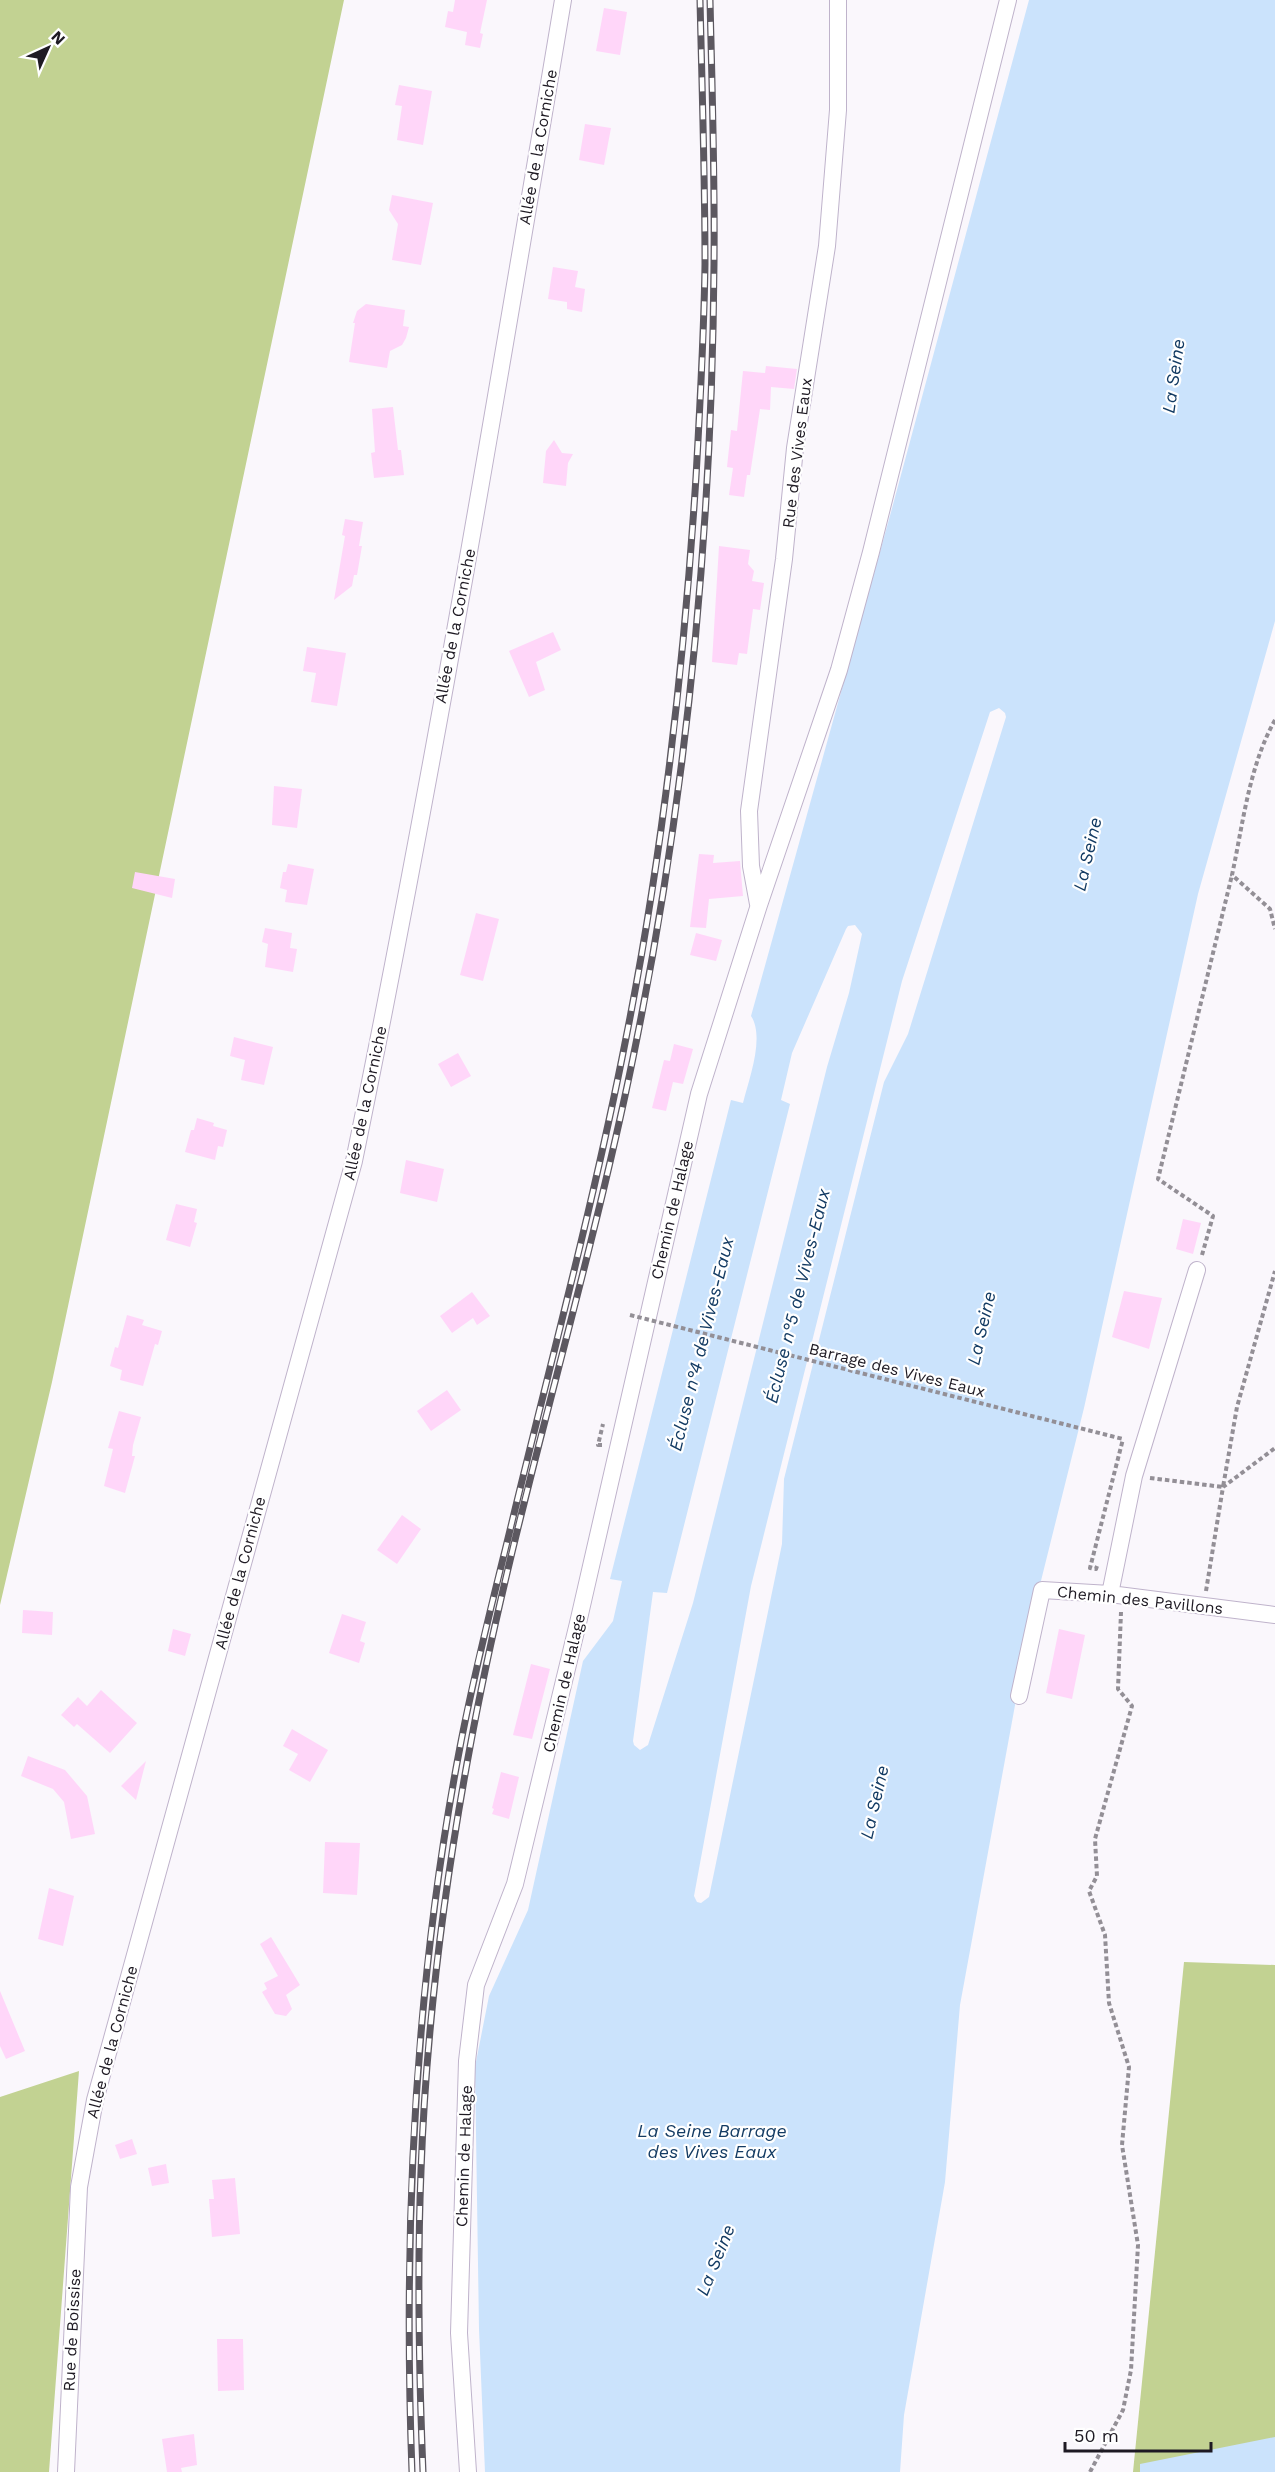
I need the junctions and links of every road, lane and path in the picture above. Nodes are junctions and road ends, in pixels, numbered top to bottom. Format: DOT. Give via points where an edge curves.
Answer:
graph roads {
  1 [pos="563,0"];
  2 [pos="838,0"];
  3 [pos="1008,0"];
  4 [pos="1275,720"];
  5 [pos="1232,875"];
  6 [pos="759,905"];
  7 [pos="1273,908"];
  8 [pos="1275,929"];
  9 [pos="1197,1270"];
  10 [pos="1275,1271"];
  11 [pos="630,1316"];
  12 [pos="1123,1439"];
  13 [pos="1275,1448"];
  14 [pos="1134,1476"];
  15 [pos="1223,1487"];
  16 [pos="1115,1595"];
  17 [pos="1203,1606"];
  18 [pos="1275,1615"];
  19 [pos="1019,1696"];
  20 [pos="79,2187"];
  21 [pos="66,2472"];
  22 [pos="468,2472"];
  23 [pos="1090,2472"];
  1 -- 20 [label="street, Allée de la Corniche" via="479,496 354,1161 95,2100"];
  2 -- 6 [label="street, Rue des Vives Eaux" via="838,110 828,246 795,448 784,559 749,811 751,866"];
  3 -- 6 [label="street, Chemin de Halage" via="842,659"];
  4 -- 5 [label="path" via="1254,775"];
  5 -- 7 [label="path"];
  5 -- 9 [label="path" via="1158,1179 1213,1216"];
  6 -- 22 [label="street, Chemin de Halage" via="699,1094 515,1884 476,1985 467,2061 459,2333"];
  7 -- 8 [label="path"];
  9 -- 14 [label="street"];
  10 -- 15 [label="path" via="1237,1407"];
  11 -- 12 [label="path, Barrage des Vives Eaux, bridge"];
  13 -- 15 [label="path"];
  14 -- 15 [label="path"];
  14 -- 16 [label="street"];
  15 -- 17 [label="path"];
  16 -- 17 [label="street, Chemin des Pavillons"];
  16 -- 19 [label="street, Chemin des Pavillons" via="1042,1590"];
  16 -- 23 [label="path" via="1118,1689 1132,1706 1095,1839 1097,1876 1089,1891 1105,1935 1109,2003 1129,2067 1122,2145 1138,2246 1131,2370 1123,2409"];
  17 -- 18 [label="street, Chemin des Pavillons"];
  20 -- 21 [label="street, Rue de Boissise"];
}
